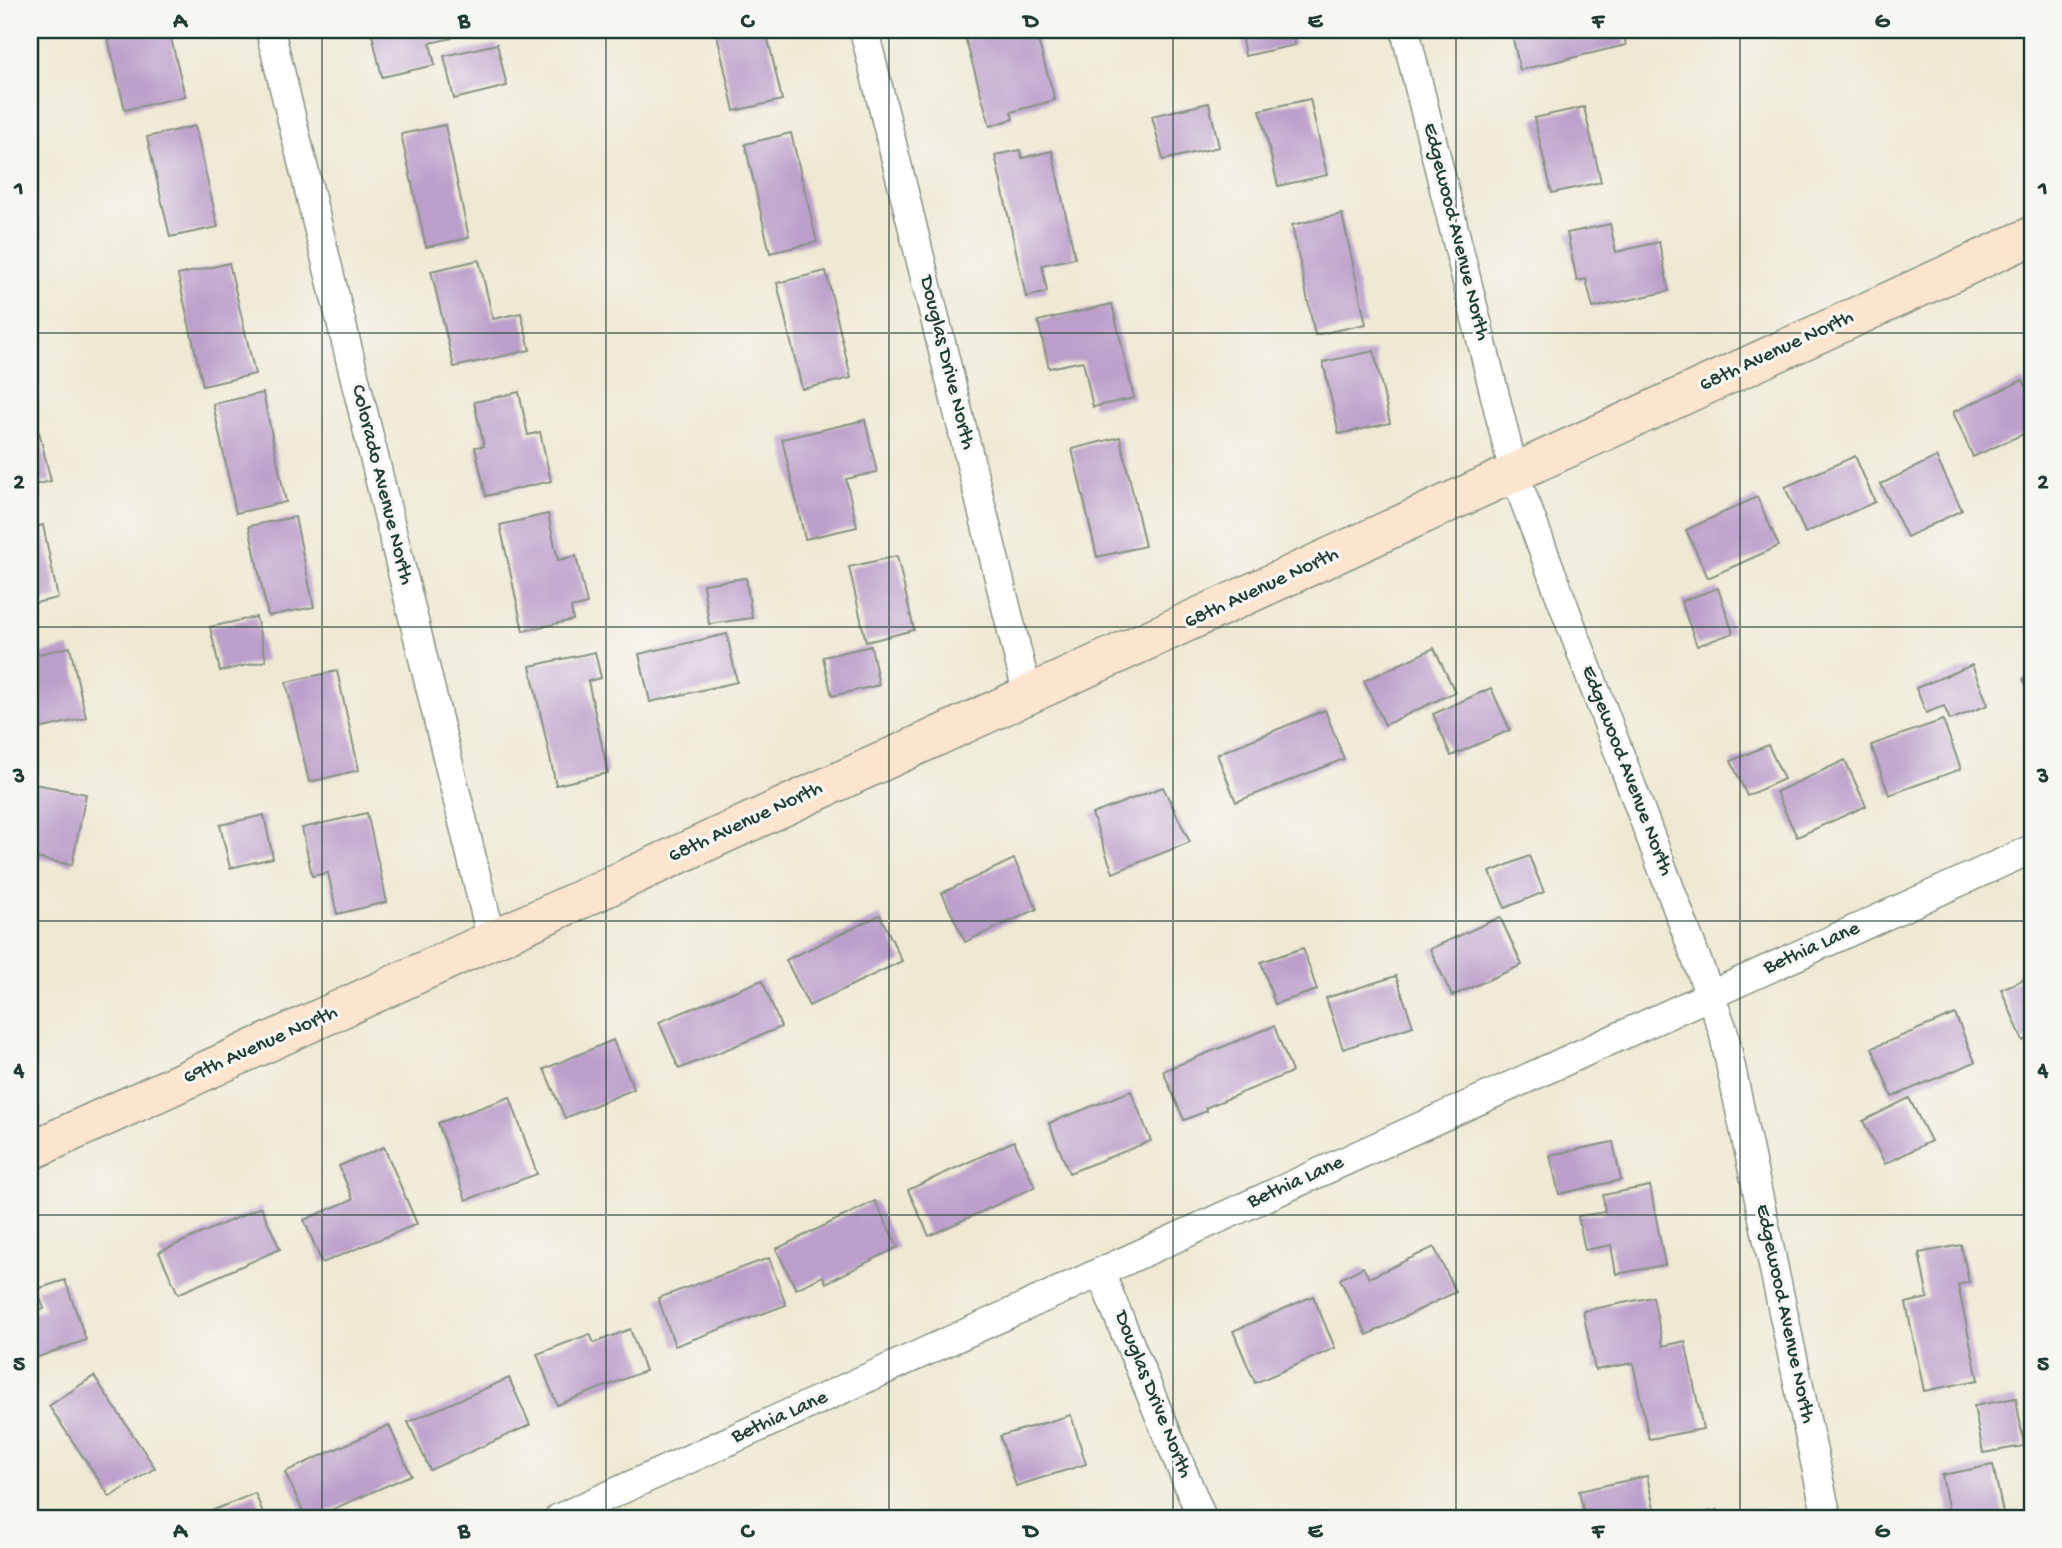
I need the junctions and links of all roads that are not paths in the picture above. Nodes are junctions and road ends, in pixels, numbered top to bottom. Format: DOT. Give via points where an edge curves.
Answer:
graph roads {
  1 [pos="270,30"];
  2 [pos="864,30"];
  3 [pos="1405,30"];
  4 [pos="2032,236"];
  5 [pos="1514,473"];
  6 [pos="1028,696"];
  7 [pos="2032,849"];
  8 [pos="492,941"];
  9 [pos="1711,995"];
  10 [pos="30,1151"];
  11 [pos="1100,1272"];
  12 [pos="611,1507"];
  13 [pos="559,1518"];
  14 [pos="1202,1518"];
  15 [pos="1827,1518"];
  1 -- 8 [label="street, Colorado Avenue North"];
  2 -- 6 [label="street, Douglas Drive North"];
  3 -- 5 [label="street, Edgewood Avenue North"];
  4 -- 5 [label="street, 68th Avenue North"];
  5 -- 6 [label="street, 68th Avenue North"];
  5 -- 9 [label="street, Edgewood Avenue North"];
  6 -- 8 [label="street, 68th Avenue North"];
  7 -- 9 [label="street, Bethia Lane"];
  8 -- 10 [label="street, 69th Avenue North"];
  9 -- 11 [label="street, Bethia Lane"];
  9 -- 15 [label="street, Edgewood Avenue North" via="1723,1030"];
  11 -- 12 [label="street, Bethia Lane"];
  11 -- 14 [label="street, Douglas Drive North"];
  12 -- 13 [label="street, Bethia Lane"];
}
